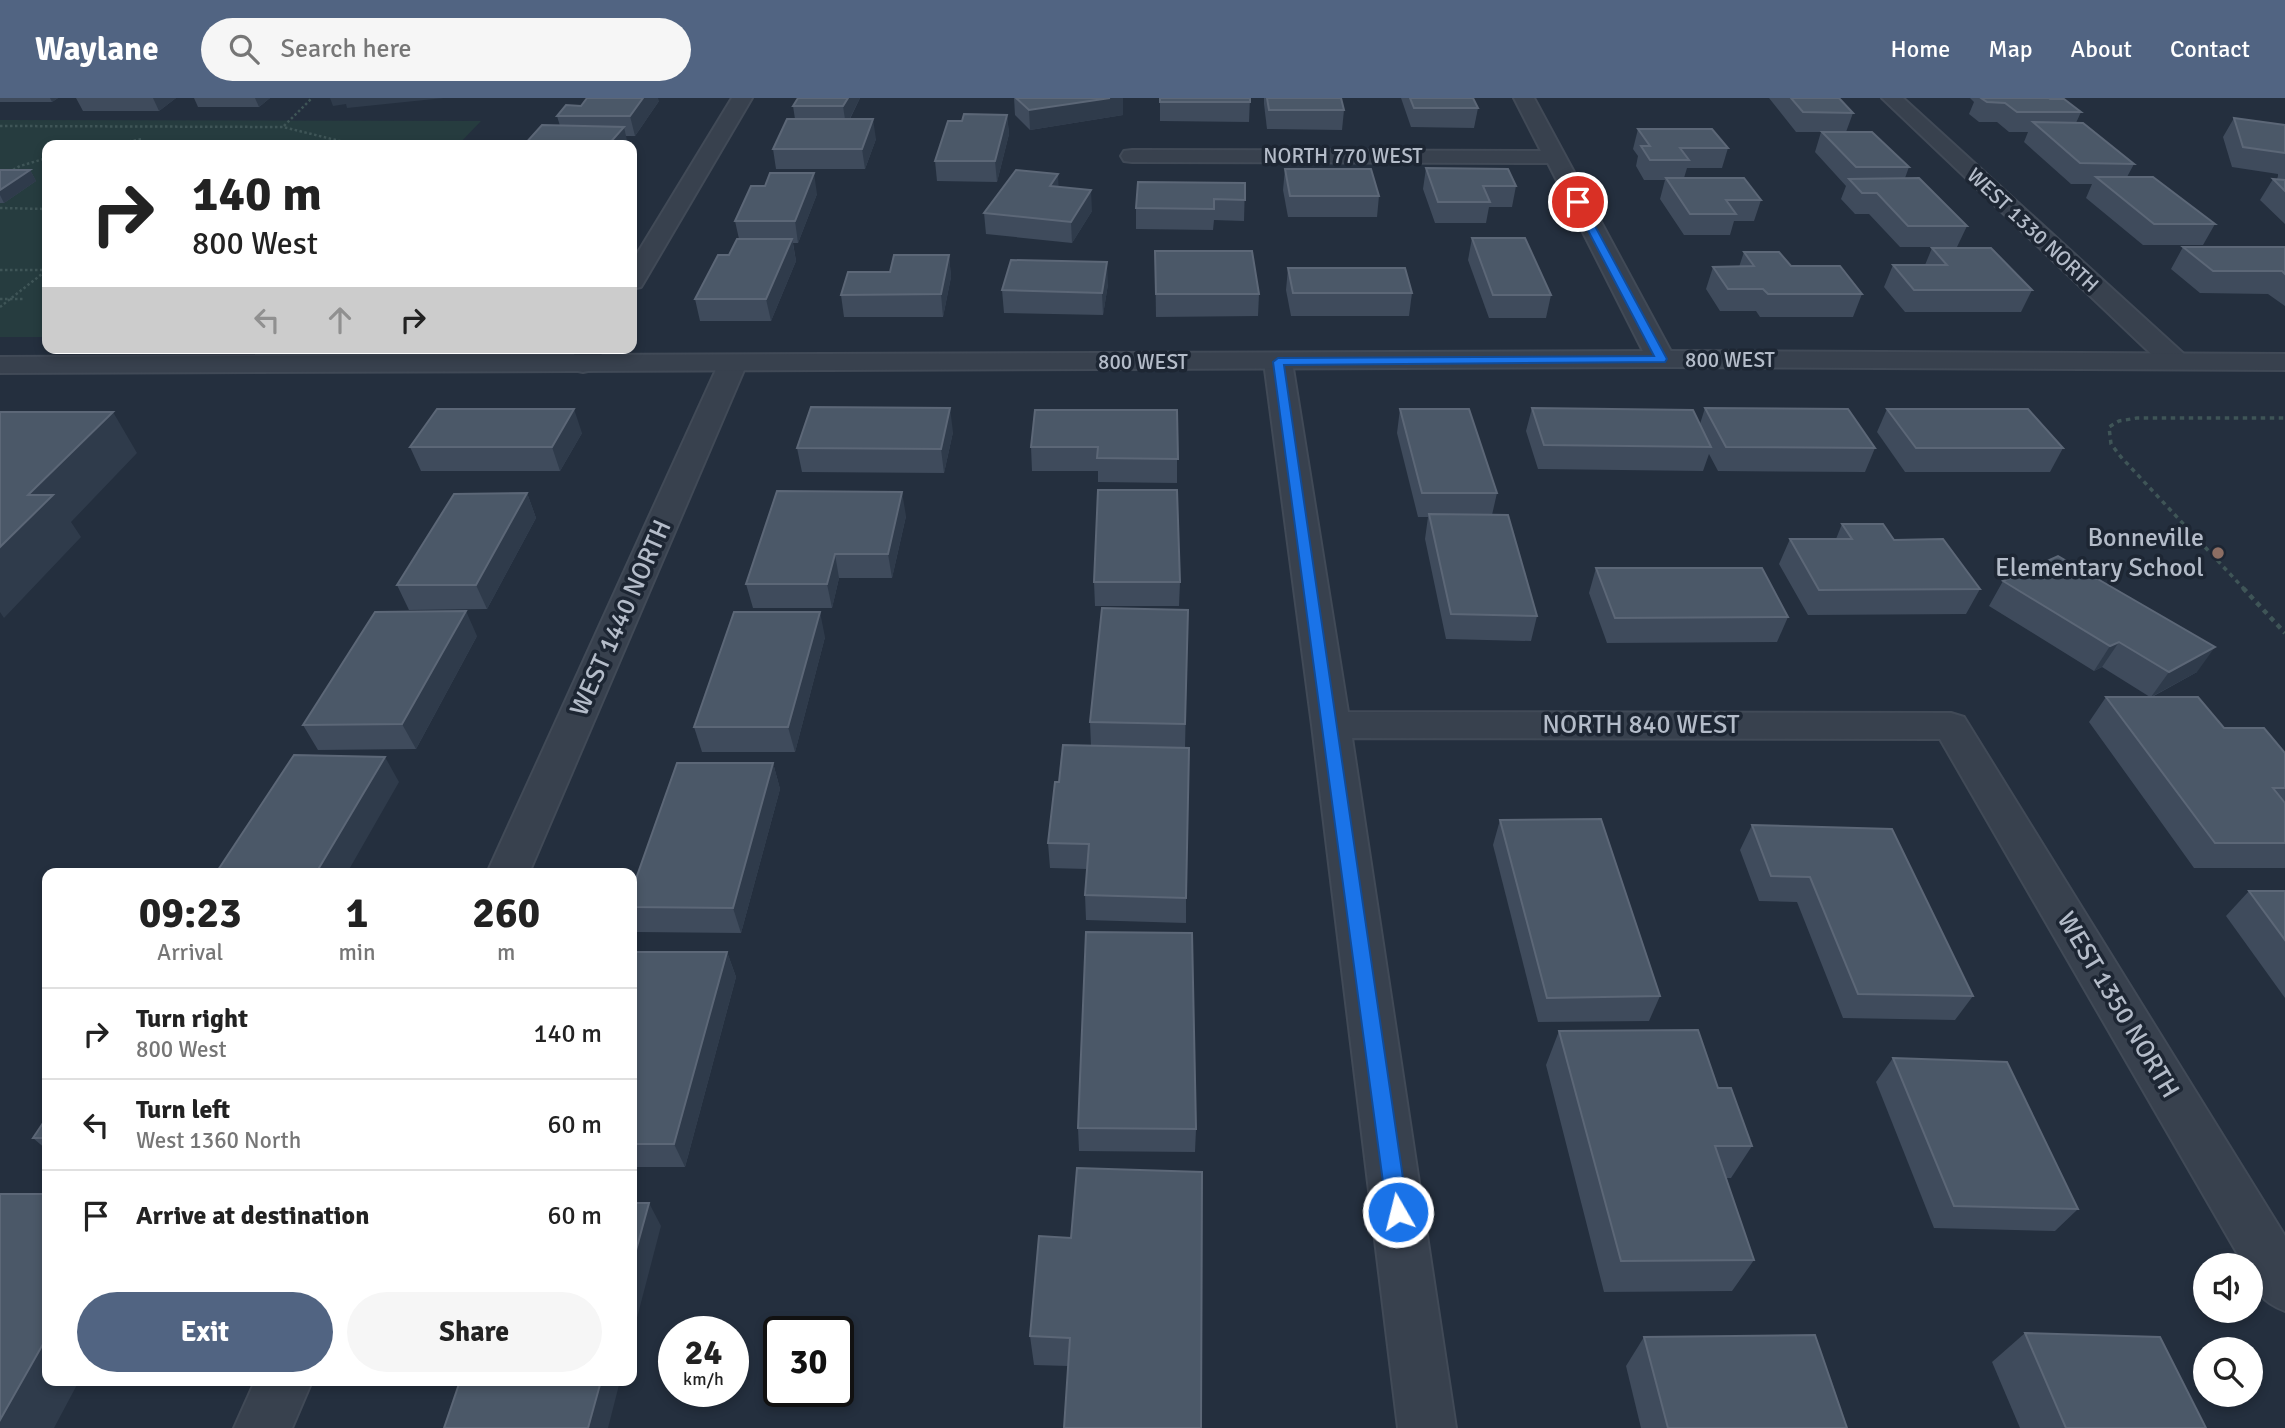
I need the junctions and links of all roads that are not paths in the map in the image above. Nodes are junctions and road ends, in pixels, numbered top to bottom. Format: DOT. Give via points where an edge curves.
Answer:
graph roads {
  1 [pos="742,98"];
  2 [pos="1524,98"];
  3 [pos="1892,98"];
  4 [pos="1132,156"];
  5 [pos="1554,157"];
  6 [pos="637,274"];
  7 [pos="587,356"];
  8 [pos="1661,359"];
  9 [pos="2175,361"];
  10 [pos="1278,362"];
  11 [pos="2285,362"];
  12 [pos="733,363"];
  13 [pos="0,365"];
  14 [pos="1331,725"];
  15 [pos="1951,726"];
  16 [pos="510,868"];
  17 [pos="2285,1285"];
  18 [pos="282,1386"];
  19 [pos="263,1428"];
  20 [pos="1427,1428"];
  1 -- 6 [label="street"];
  2 -- 5 [label="street"];
  3 -- 9 [label="street, WEST 1330 NORTH"];
  4 -- 5 [label="street, NORTH 770 WEST"];
  5 -- 8 [label="street"];
  7 -- 12 [label="street, 800 WEST"];
  7 -- 13 [label="street, 800 WEST"];
  8 -- 9 [label="street, 800 WEST"];
  8 -- 10 [label="street, 800 WEST"];
  9 -- 11 [label="street, 800 WEST"];
  10 -- 12 [label="street, 800 WEST"];
  10 -- 14 [label="street"];
  12 -- 16 [label="street, WEST 1440 NORTH"];
  14 -- 15 [label="street, NORTH 840 WEST"];
  14 -- 20 [label="street"];
  15 -- 17 [label="street, WEST 1350 NORTH"];
  18 -- 19 [label="street"];
}
